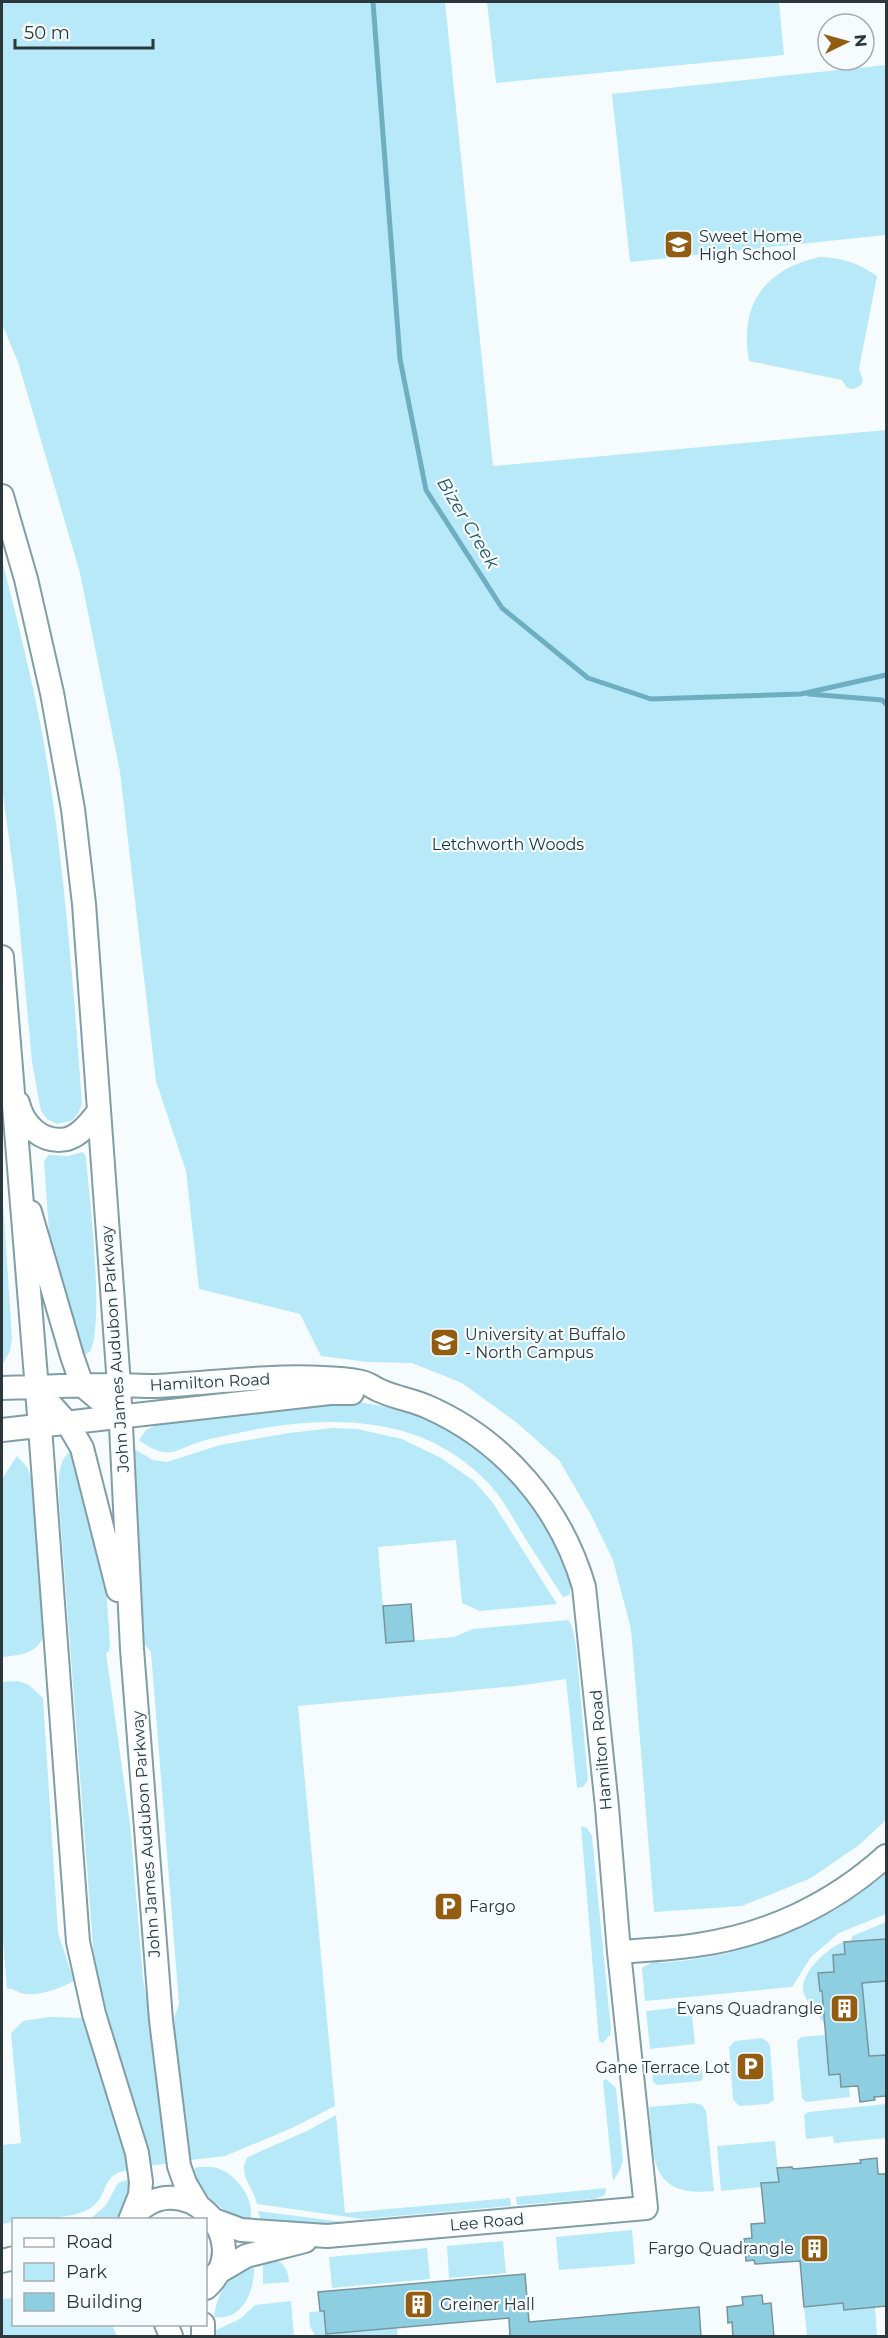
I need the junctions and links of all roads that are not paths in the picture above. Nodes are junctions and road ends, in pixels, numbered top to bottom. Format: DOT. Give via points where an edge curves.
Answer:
graph roads {
  1 [pos="2,496"];
  2 [pos="2,957"];
  3 [pos="11,1075"];
  4 [pos="99,1111"];
  5 [pos="18,1171"];
  6 [pos="82,1385"];
  7 [pos="119,1385"];
  8 [pos="35,1387"];
  9 [pos="2,1388"];
  10 [pos="381,1391"];
  11 [pos="120,1417"];
  12 [pos="68,1424"];
  13 [pos="40,1426"];
  14 [pos="2,1430"];
  15 [pos="132,1649"];
  16 [pos="886,1856"];
  17 [pos="619,1952"];
  18 [pos="646,2208"];
  19 [pos="206,2212"];
  20 [pos="132,2218"];
  21 [pos="133,2218"];
  22 [pos="327,2236"];
  23 [pos="209,2288"];
  1 -- 4 [label="main road, John James Audubon Parkway" via="52,693 72,809 84,904"];
  2 -- 3 [label="main road"];
  3 -- 4 [label="main road" via="20,1114 35,1132 54,1139 68,1138 81,1131"];
  3 -- 5 [label="main road"];
  4 -- 7 [label="main road, John James Audubon Parkway"];
  5 -- 6 [label="main road"];
  5 -- 8 [label="main road"];
  6 -- 7 [label="main road, Hamilton Road"];
  6 -- 8 [label="main road, Hamilton Road"];
  6 -- 11 [label="main road"];
  7 -- 10 [label="main road, Hamilton Road" via="315,1378 365,1383"];
  7 -- 11 [label="main road, John James Audubon Parkway"];
  8 -- 9 [label="main road, Hamilton Road"];
  8 -- 12 [label="main road"];
  8 -- 13 [label="main road"];
  10 -- 11 [label="main road, Hamilton Road"];
  10 -- 17 [label="main road, Hamilton Road" via="429,1407 487,1442 540,1495 569,1544 584,1587"];
  11 -- 12 [label="main road, Hamilton Road"];
  11 -- 15 [label="main road, John James Audubon Parkway"];
  12 -- 13 [label="main road, Hamilton Road"];
  12 -- 15 [label="main road" via="82,1448"];
  13 -- 14 [label="main road, Hamilton Road"];
  13 -- 20 [label="main road" via="78,1942 94,2014 137,2153 140,2189"];
  15 -- 19 [label="main road, John James Audubon Parkway" via="160,2020 172,2124 185,2183"];
  16 -- 17 [label="main road" via="825,1902 770,1928 704,1944"];
  17 -- 18 [label="main road, Hamilton Road"];
  18 -- 22 [label="main road, Lee Road"];
  19 -- 21 [label="main road, Lee Road" via="182,2199 165,2199 148,2204"];
  19 -- 22 [label="main road, Lee Road" via="241,2230"];
  19 -- 23 [label="main road, John James Audubon Parkway" via="220,2232 223,2245"];
  22 -- 23 [label="main road, Lee Road" via="246,2256"];
}
